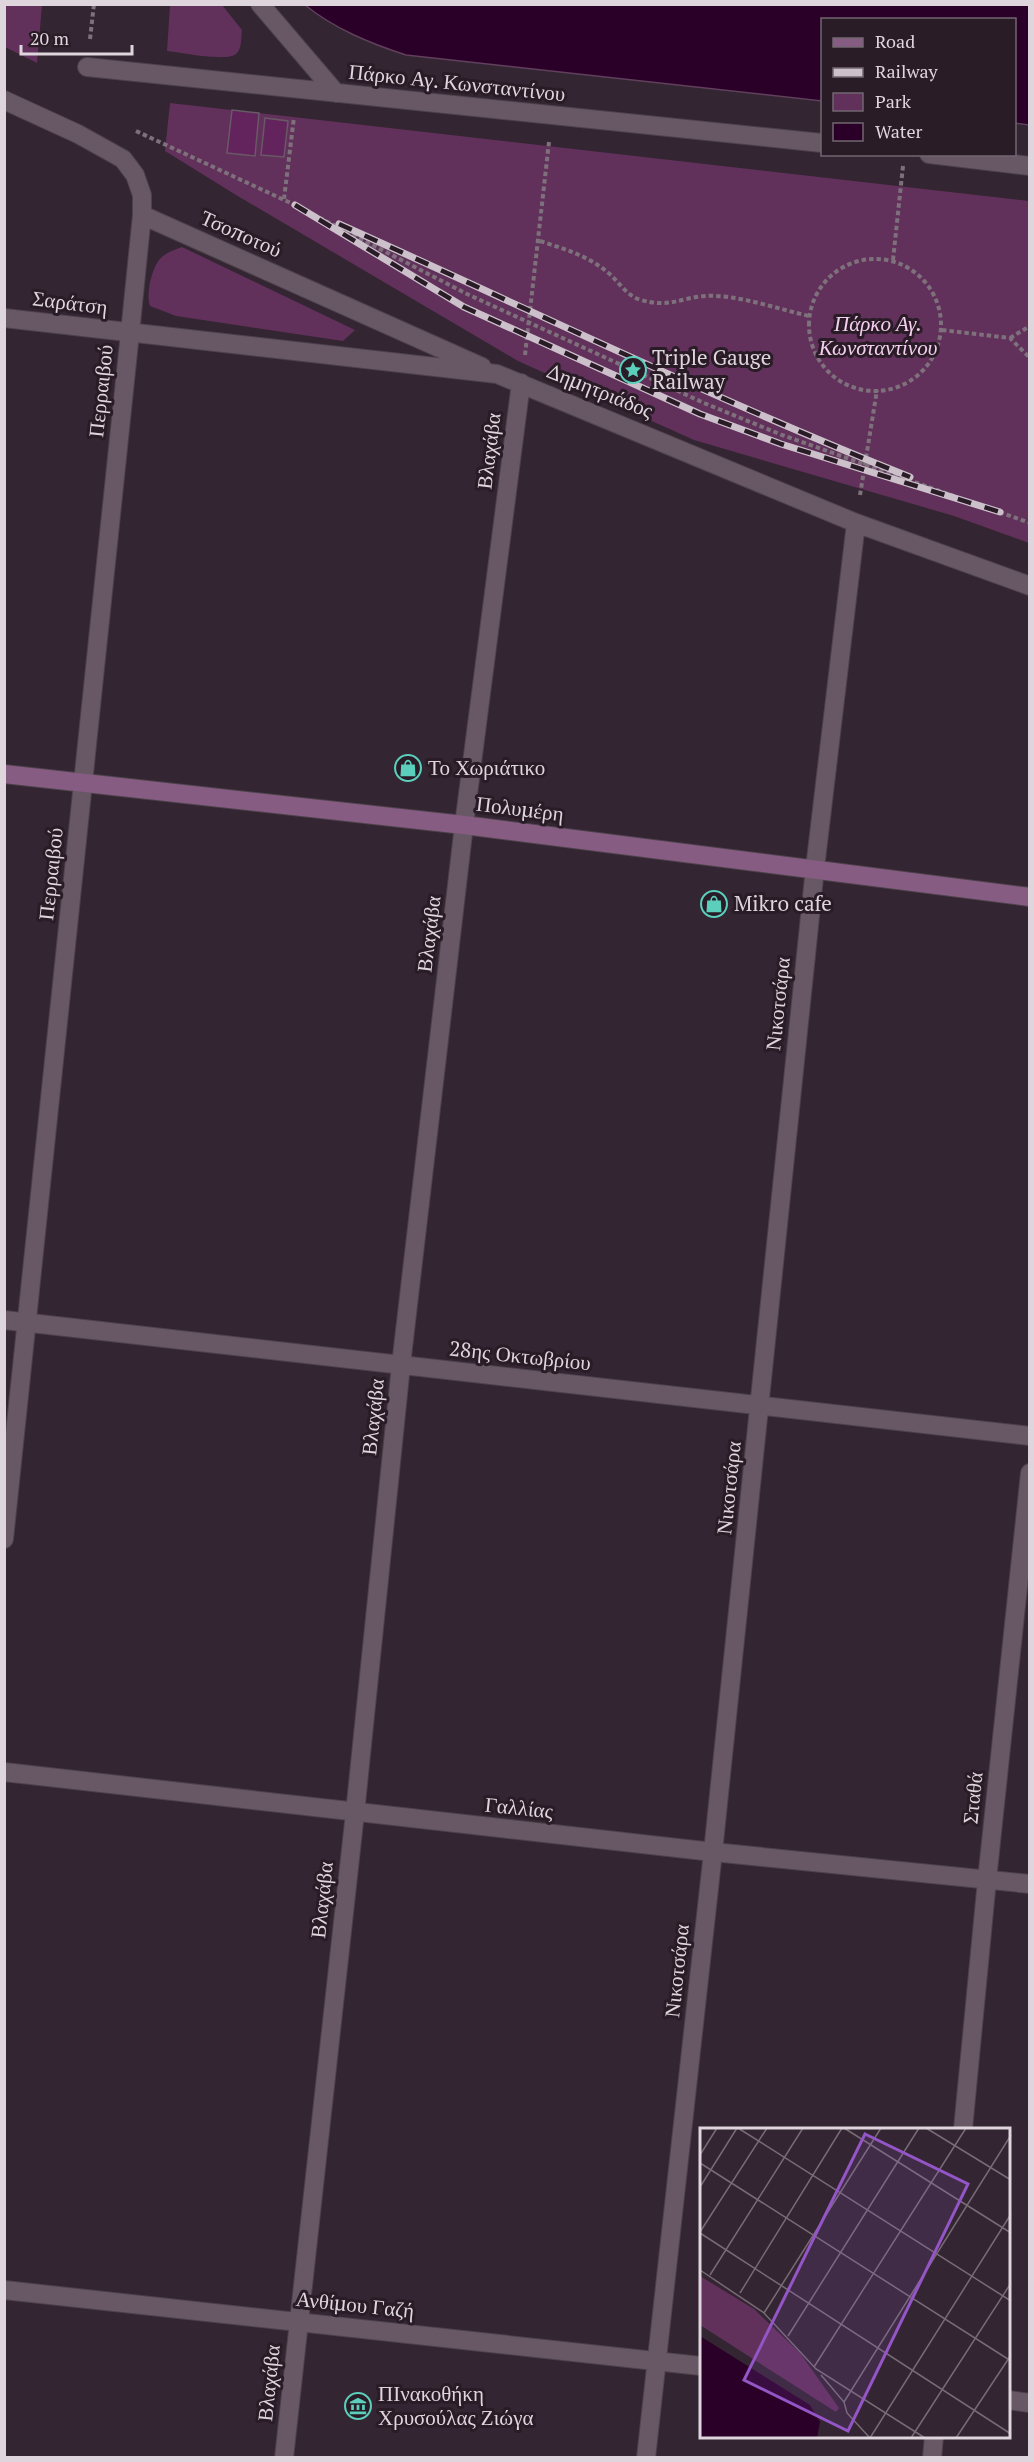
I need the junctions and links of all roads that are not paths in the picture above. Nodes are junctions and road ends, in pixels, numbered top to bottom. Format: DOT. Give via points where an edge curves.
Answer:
graph roads {
  1 [pos="260,4"];
  2 [pos="87,67"];
  3 [pos="336,93"];
  4 [pos="4,100"];
  5 [pos="821,143"];
  6 [pos="946,156"];
  7 [pos="1029,166"];
  8 [pos="142,215"];
  9 [pos="4,318"];
  10 [pos="130,333"];
  11 [pos="497,374"];
  12 [pos="521,382"];
  13 [pos="856,523"];
  14 [pos="1029,586"];
  15 [pos="4,774"];
  16 [pos="83,783"];
  17 [pos="464,825"];
  18 [pos="815,868"];
  19 [pos="1029,897"];
  20 [pos="4,1320"];
  21 [pos="27,1323"];
  22 [pos="401,1365"];
  23 [pos="760,1406"];
  24 [pos="1029,1436"];
  25 [pos="1029,1473"];
  26 [pos="4,1539"];
  27 [pos="4,1772"];
  28 [pos="355,1813"];
  29 [pos="713,1852"];
  30 [pos="987,1880"];
  31 [pos="1029,1884"];
  32 [pos="963,2128"];
  33 [pos="4,2290"];
  34 [pos="298,2321"];
  35 [pos="656,2361"];
  36 [pos="700,2366"];
  37 [pos="1010,2400"];
  38 [pos="1029,2403"];
  39 [pos="934,2438"];
  40 [pos="284,2457"];
  41 [pos="646,2457"];
  42 [pos="932,2457"];
  1 -- 3 [label="street"];
  2 -- 3 [label="street, Πάρκο Αγ. Κωνσταντίνου"];
  3 -- 5 [label="street, Πάρκο Αγ. Κωνσταντίνου"];
  4 -- 8 [label="street" via="123,159 135,175 142,195"];
  6 -- 7 [label="street"];
  8 -- 10 [label="street, Περραιβού"];
  8 -- 11 [label="street, Τσοποτού"];
  9 -- 10 [label="street, Σαράτση"];
  10 -- 11 [label="street, Δημητριάδος"];
  10 -- 16 [label="street, Περραιβού"];
  11 -- 12 [label="street, Δημητριάδος"];
  12 -- 13 [label="street, Δημητριάδος"];
  12 -- 17 [label="street, Βλαχάβα"];
  13 -- 14 [label="street, Δημητριάδος"];
  13 -- 18 [label="street, Νικοτσάρα"];
  15 -- 16 [label="main road, Πολυμέρη"];
  16 -- 17 [label="main road, Πολυμέρη"];
  16 -- 21 [label="street, Περραιβού"];
  17 -- 18 [label="main road, Πολυμέρη"];
  17 -- 22 [label="street, Βλαχάβα"];
  18 -- 19 [label="main road, Πολυμέρη"];
  18 -- 23 [label="street, Νικοτσάρα"];
  20 -- 21 [label="street, 28ης Οκτωβρίου"];
  21 -- 22 [label="street, 28ης Οκτωβρίου"];
  21 -- 26 [label="street, Περραιβού"];
  22 -- 23 [label="street, 28ης Οκτωβρίου"];
  22 -- 28 [label="street, Βλαχάβα"];
  23 -- 24 [label="street, 28ης Οκτωβρίου"];
  23 -- 29 [label="street, Νικοτσάρα"];
  25 -- 30 [label="street, Σταθά"];
  27 -- 28 [label="street, Γαλλίας"];
  28 -- 29 [label="street, Γαλλίας"];
  28 -- 34 [label="street, Βλαχάβα"];
  29 -- 30 [label="street, Γαλλίας"];
  29 -- 35 [label="street, Νικοτσάρα"];
  30 -- 31 [label="street, Γαλλίας"];
  30 -- 32 [label="street, Σταθά"];
  33 -- 34 [label="street, Ανθίμου Γαζή"];
  34 -- 35 [label="street, Ανθίμου Γαζή"];
  34 -- 40 [label="street, Βλαχάβα"];
  35 -- 36 [label="street, Ανθίμου Γαζή"];
  35 -- 41 [label="street, Νικοτσάρα"];
  37 -- 38 [label="street"];
  39 -- 42 [label="street"];
}
